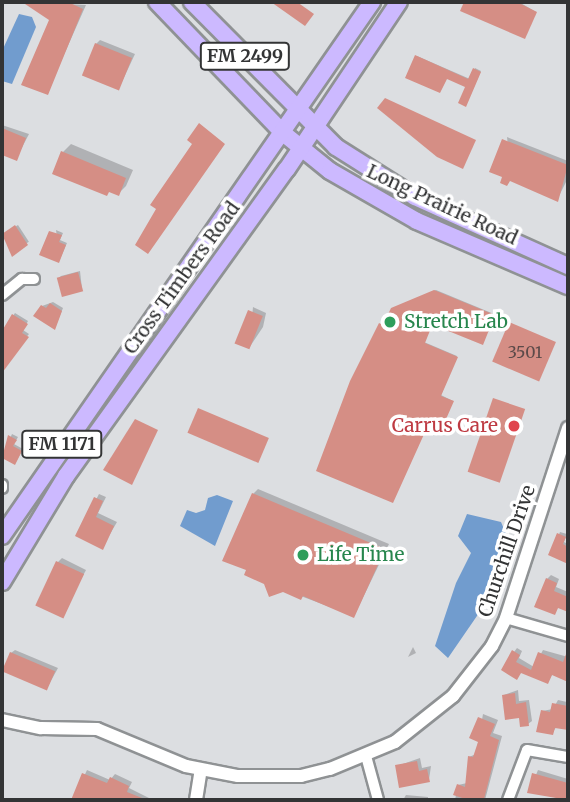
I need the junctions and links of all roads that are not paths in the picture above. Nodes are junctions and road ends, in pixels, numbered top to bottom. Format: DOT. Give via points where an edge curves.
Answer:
graph roads {
  1 [pos="157,2"];
  2 [pos="192,2"];
  3 [pos="372,2"];
  4 [pos="399,2"];
  5 [pos="298,109"];
  6 [pos="314,127"];
  7 [pos="283,133"];
  8 [pos="300,148"];
  9 [pos="443,231"];
  10 [pos="493,233"];
  11 [pos="568,266"];
  12 [pos="34,279"];
  13 [pos="568,286"];
  14 [pos="2,295"];
  15 [pos="127,355"];
  16 [pos="144,367"];
  17 [pos="568,428"];
  18 [pos="2,536"];
  19 [pos="2,582"];
  20 [pos="506,618"];
  21 [pos="568,636"];
  22 [pos="2,720"];
  23 [pos="366,756"];
  24 [pos="568,757"];
  25 [pos="201,770"];
  26 [pos="196,800"];
  27 [pos="378,800"];
  28 [pos="508,800"];
  1 -- 7 [label="main road, Long Prairie Road / FM 2499"];
  2 -- 5 [label="main road, Long Prairie Road / FM 2499"];
  3 -- 5 [label="main road, Cross Timbers Road / FM 1171"];
  4 -- 6 [label="main road, Cross Timbers Road / FM 1171"];
  5 -- 6 [label="main road, Long Prairie Road / FM 2499"];
  5 -- 7 [label="main road, Cross Timbers Road / FM 1171"];
  6 -- 8 [label="main road, Cross Timbers Road / FM 1171"];
  6 -- 10 [label="main road, Long Prairie Road / FM 2499" via="379,177"];
  7 -- 8 [label="main road, Long Prairie Road / FM 2499"];
  7 -- 15 [label="main road, Cross Timbers Road / FM 1171"];
  8 -- 9 [label="main road, Long Prairie Road / FM 2499" via="373,199"];
  8 -- 16 [label="main road, Cross Timbers Road / FM 1171"];
  9 -- 10 [label="main road" via="451,227"];
  9 -- 13 [label="main road, Long Prairie Road / FM 2499"];
  10 -- 11 [label="main road, Long Prairie Road / FM 2499"];
  12 -- 14 [label="street" via="22,279"];
  15 -- 16 [label="main road"];
  15 -- 18 [label="main road, Cross Timbers Road / FM 1171"];
  16 -- 19 [label="main road, Cross Timbers Road / FM 1171" via="66,476"];
  17 -- 20 [label="street, Churchill Drive"];
  20 -- 21 [label="street"];
  20 -- 23 [label="street, Churchill Drive" via="492,646 453,696 395,742"];
  22 -- 25 [label="street, Churchill Drive" via="41,728 97,729"];
  23 -- 25 [label="street, Churchill Drive" via="300,776 238,776"];
  23 -- 27 [label="street"];
  24 -- 28 [label="street" via="527,750"];
  25 -- 26 [label="street"];
}
